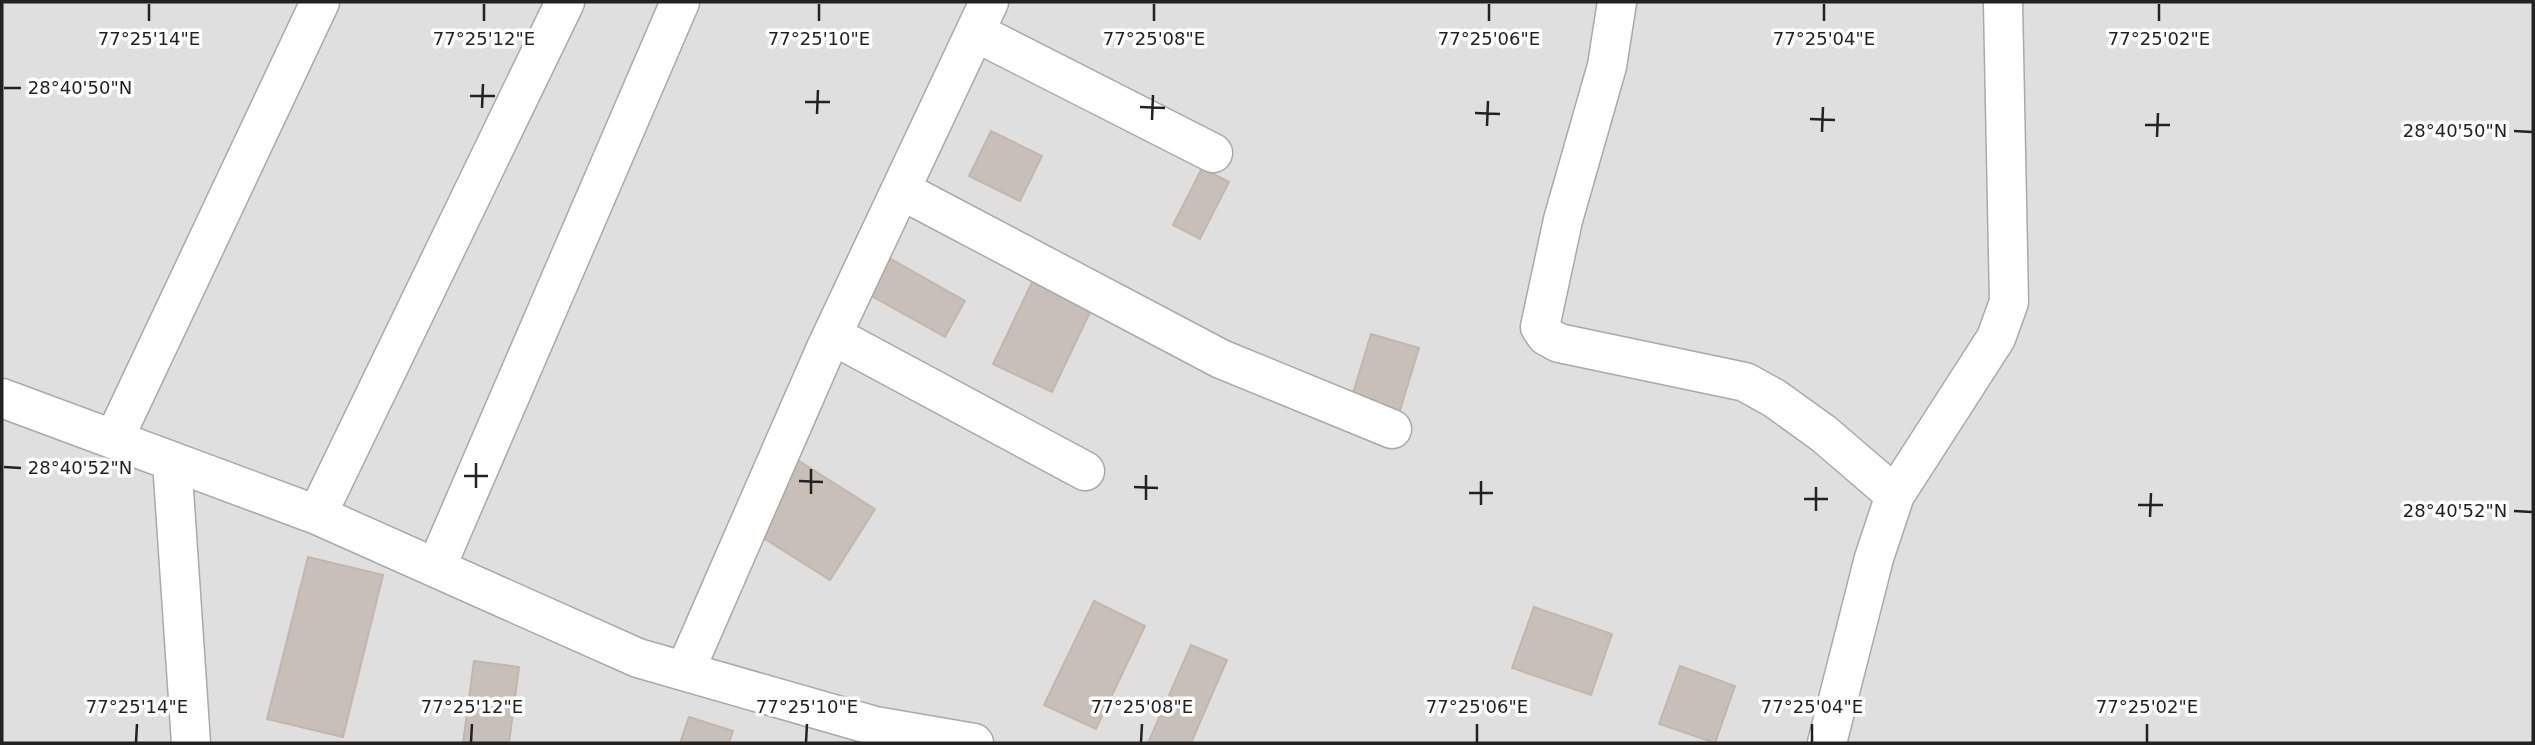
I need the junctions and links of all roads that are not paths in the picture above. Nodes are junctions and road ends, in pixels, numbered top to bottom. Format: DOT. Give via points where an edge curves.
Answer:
graph roads {
  1 [pos="320,2"];
  2 [pos="565,2"];
  3 [pos="680,2"];
  4 [pos="1617,2"];
  5 [pos="2003,2"];
  6 [pos="982,17"];
  7 [pos="1213,153"];
  8 [pos="901,190"];
  9 [pos="832,335"];
  10 [pos="2,397"];
  11 [pos="1392,429"];
  12 [pos="114,439"];
  13 [pos="172,461"];
  14 [pos="1085,471"];
  15 [pos="1895,495"];
  16 [pos="317,515"];
  17 [pos="436,568"];
  18 [pos="685,671"];
  19 [pos="874,735"];
  20 [pos="191,743"];
  21 [pos="974,743"];
  22 [pos="1827,743"];
  1 -- 12 [label="street"];
  2 -- 16 [label="street"];
  3 -- 17 [label="street"];
  4 -- 15 [label="street" via="1607,66 1563,220 1540,327 1559,343 1745,382 1824,433"];
  5 -- 15 [label="street" via="2009,302 1996,338"];
  6 -- 7 [label="street"];
  6 -- 8 [label="street"];
  8 -- 9 [label="street"];
  8 -- 11 [label="street" via="1221,359"];
  9 -- 14 [label="street"];
  9 -- 18 [label="street"];
  10 -- 12 [label="street"];
  12 -- 13 [label="street"];
  13 -- 16 [label="street"];
  13 -- 20 [label="street"];
  15 -- 22 [label="street" via="1874,558"];
  16 -- 17 [label="street"];
  17 -- 18 [label="street" via="638,658"];
  18 -- 19 [label="street"];
  19 -- 21 [label="street"];
}
